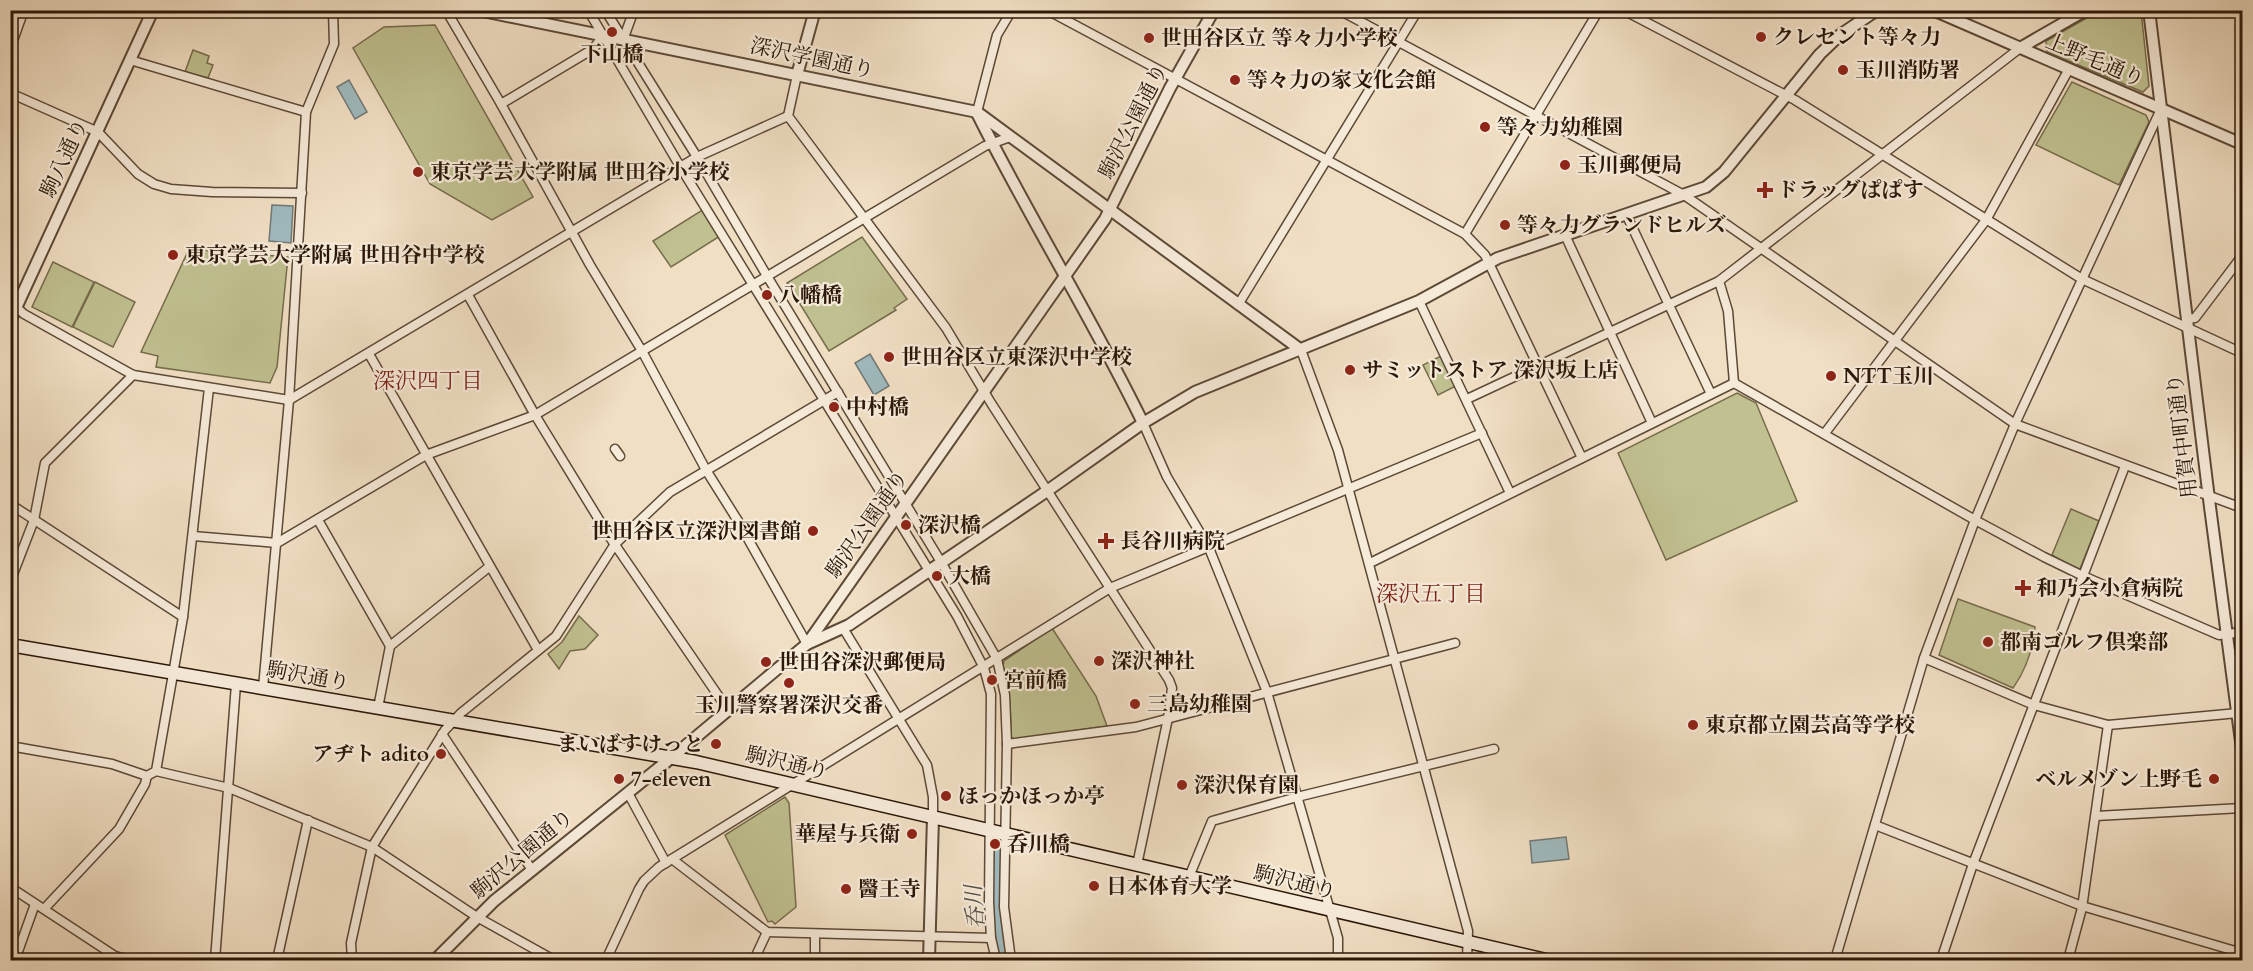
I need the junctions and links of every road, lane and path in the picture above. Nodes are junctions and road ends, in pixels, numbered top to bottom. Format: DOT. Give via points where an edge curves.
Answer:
graph roads {
  1 [pos="24,10"];
  2 [pos="153,10"];
  3 [pos="333,10"];
  4 [pos="446,10"];
  5 [pos="478,10"];
  6 [pos="588,10"];
  7 [pos="605,10"];
  8 [pos="633,10"];
  9 [pos="815,10"];
  10 [pos="1012,10"];
  11 [pos="1047,10"];
  12 [pos="1214,10"];
  13 [pos="1339,10"];
  14 [pos="1418,10"];
  15 [pos="1599,10"];
  16 [pos="1623,10"];
  17 [pos="1877,10"];
  18 [pos="1933,10"];
  19 [pos="2085,10"];
  20 [pos="2149,10"];
  21 [pos="603,36"];
  22 [pos="623,40"];
  23 [pos="1398,43"];
  24 [pos="2020,48"];
  25 [pos="10,49"];
  26 [pos="130,60"];
  27 [pos="2069,69"];
  28 [pos="797,75"];
  29 [pos="1175,79"];
  30 [pos="10,93"];
  31 [pos="1787,96"];
  32 [pos="501,104"];
  33 [pos="2162,109"];
  34 [pos="306,112"];
  35 [pos="977,112"];
  36 [pos="788,116"];
  37 [pos="1536,116"];
  38 [pos="98,132"];
  39 [pos="1010,136"];
  40 [pos="992,143"];
  41 [pos="2242,144"];
  42 [pos="1882,154"];
  43 [pos="697,158"];
  44 [pos="1326,161"];
  45 [pos="681,168"];
  46 [pos="302,193"];
  47 [pos="1684,195"];
  48 [pos="1110,210"];
  49 [pos="1626,214"];
  50 [pos="863,218"];
  51 [pos="1986,220"];
  52 [pos="572,233"];
  53 [pos="1465,234"];
  54 [pos="1564,235"];
  55 [pos="1760,249"];
  56 [pos="2242,256"];
  57 [pos="1489,262"];
  58 [pos="767,276"];
  59 [pos="1065,276"];
  60 [pos="2082,279"];
  61 [pos="1719,281"];
  62 [pos="753,285"];
  63 [pos="468,295"];
  64 [pos="1419,301"];
  65 [pos="14,305"];
  66 [pos="1238,305"];
  67 [pos="1669,305"];
  68 [pos="10,321"];
  69 [pos="2188,324"];
  70 [pos="1610,333"];
  71 [pos="1894,342"];
  72 [pos="1301,350"];
  73 [pos="642,351"];
  74 [pos="2242,353"];
  75 [pos="369,354"];
  76 [pos="1538,366"];
  77 [pos="133,375"];
  78 [pos="1734,383"];
  79 [pos="209,388"];
  80 [pos="984,390"];
  81 [pos="838,392"];
  82 [pos="1711,394"];
  83 [pos="1467,399"];
  84 [pos="289,400"];
  85 [pos="824,400"];
  86 [pos="535,415"];
  87 [pos="1143,423"];
  88 [pos="1652,423"];
  89 [pos="2015,424"];
  90 [pos="1482,433"];
  91 [pos="1825,433"];
  92 [pos="426,455"];
  93 [pos="1582,458"];
  94 [pos="2125,466"];
  95 [pos="706,470"];
  96 [pos="1349,489"];
  97 [pos="1047,491"];
  98 [pos="1510,493"];
  99 [pos="2209,495"];
  100 [pos="10,504"];
  101 [pos="904,504"];
  102 [pos="2242,508"];
  103 [pos="895,517"];
  104 [pos="34,520"];
  105 [pos="318,520"];
  106 [pos="1975,520"];
  107 [pos="193,536"];
  108 [pos="277,543"];
  109 [pos="615,544"];
  110 [pos="1209,548"];
  111 [pos="941,562"];
  112 [pos="1370,563"];
  113 [pos="489,567"];
  114 [pos="928,570"];
  115 [pos="2083,576"];
  116 [pos="10,582"];
  117 [pos="1110,588"];
  118 [pos="183,617"];
  119 [pos="2242,627"];
  120 [pos="843,628"];
  121 [pos="2228,635"];
  122 [pos="1455,643"];
  123 [pos="807,644"];
  124 [pos="10,645"];
  125 [pos="390,646"];
  126 [pos="538,650"];
  127 [pos="1924,658"];
  128 [pos="997,659"];
  129 [pos="1395,659"];
  130 [pos="984,668"];
  131 [pos="172,673"];
  132 [pos="236,684"];
  133 [pos="263,688"];
  134 [pos="1267,692"];
  135 [pos="2034,705"];
  136 [pos="378,708"];
  137 [pos="728,710"];
  138 [pos="2238,713"];
  139 [pos="1168,718"];
  140 [pos="900,719"];
  141 [pos="453,721"];
  142 [pos="2108,725"];
  143 [pos="442,734"];
  144 [pos="1007,744"];
  145 [pos="10,746"];
  146 [pos="2242,748"];
  147 [pos="1494,749"];
  148 [pos="671,758"];
  149 [pos="1424,767"];
  150 [pos="156,771"];
  151 [pos="147,777"];
  152 [pos="794,785"];
  153 [pos="229,788"];
  154 [pos="628,793"];
  155 [pos="1297,797"];
  156 [pos="2242,808"];
  157 [pos="2096,816"];
  158 [pos="933,817"];
  159 [pos="308,820"];
  160 [pos="1875,825"];
  161 [pos="988,830"];
  162 [pos="1004,834"];
  163 [pos="372,847"];
  164 [pos="669,861"];
  165 [pos="1973,864"];
  166 [pos="1137,865"];
  167 [pos="532,870"];
  168 [pos="1189,876"];
  169 [pos="10,887"];
  170 [pos="35,904"];
  171 [pos="2082,906"];
  172 [pos="44,909"];
  173 [pos="1330,911"];
  174 [pos="477,917"];
  175 [pos="767,932"];
  176 [pos="815,934"];
  177 [pos="930,937"];
  178 [pos="991,938"];
  179 [pos="1469,941"];
  180 [pos="2242,953"];
  181 [pos="114,958"];
  182 [pos="15,960"];
  183 [pos="130,960"];
  184 [pos="216,960"];
  185 [pos="277,960"];
  186 [pos="352,960"];
  187 [pos="435,960"];
  188 [pos="554,960"];
  189 [pos="606,960"];
  190 [pos="754,960"];
  191 [pos="815,960"];
  192 [pos="929,960"];
  193 [pos="996,960"];
  194 [pos="1011,960"];
  195 [pos="1338,960"];
  196 [pos="1467,960"];
  197 [pos="1546,960"];
  198 [pos="1835,960"];
  199 [pos="1941,960"];
  200 [pos="2068,960"];
  1 -- 25 [label="street"];
  2 -- 26 [label="street, 駒八通り"];
  3 -- 34 [label="street" via="334,44"];
  4 -- 32 [label="street"];
  5 -- 21 [label="street, 深沢学園通り"];
  6 -- 21 [label="street"];
  7 -- 22 [label="street"];
  8 -- 22 [label="street"];
  9 -- 28 [label="street"];
  10 -- 35 [label="street" via="997,35"];
  11 -- 29 [label="street"];
  12 -- 29 [label="street, 駒沢公園通り"];
  13 -- 23 [label="street"];
  14 -- 23 [label="street"];
  15 -- 37 [label="street"];
  16 -- 31 [label="street"];
  17 -- 31 [label="street" via="1830,44"];
  18 -- 24 [label="street, 上野毛通り"];
  19 -- 24 [label="street"];
  20 -- 33 [label="street, 用賀中町通り"];
  21 -- 22 [label="street, 深沢学園通り"];
  21 -- 32 [label="street" via="593,50"];
  21 -- 45 [label="street"];
  22 -- 28 [label="street, 深沢学園通り"];
  22 -- 43 [label="street"];
  23 -- 37 [label="street"];
  23 -- 44 [label="street"];
  24 -- 27 [label="street, 上野毛通り"];
  24 -- 42 [label="street"];
  26 -- 34 [label="street"];
  26 -- 38 [label="street, 駒八通り"];
  27 -- 33 [label="street, 上野毛通り"];
  27 -- 51 [label="street"];
  28 -- 35 [label="street, 深沢学園通り"];
  28 -- 36 [label="street"];
  29 -- 44 [label="street"];
  29 -- 48 [label="street, 駒沢公園通り"];
  30 -- 38 [label="street"];
  31 -- 42 [label="street"];
  31 -- 47 [label="street" via="1720,176"];
  32 -- 52 [label="street"];
  33 -- 41 [label="street, 上野毛通り"];
  33 -- 60 [label="street"];
  33 -- 69 [label="street, 用賀中町通り"];
  34 -- 46 [label="street"];
  35 -- 39 [label="street, 深沢学園通り"];
  35 -- 40 [label="street"];
  36 -- 43 [label="street"];
  36 -- 50 [label="street"];
  37 -- 47 [label="street"];
  37 -- 53 [label="street"];
  38 -- 46 [label="street" via="138,174 154,184 212,192"];
  38 -- 65 [label="street, 駒八通り"];
  39 -- 40 [label="street"];
  39 -- 48 [label="street, 深沢学園通り"];
  40 -- 50 [label="street"];
  40 -- 59 [label="street"];
  42 -- 51 [label="street"];
  42 -- 55 [label="street"];
  43 -- 45 [label="street"];
  43 -- 58 [label="street"];
  44 -- 53 [label="street"];
  44 -- 66 [label="street"];
  45 -- 52 [label="street"];
  45 -- 62 [label="street"];
  46 -- 84 [label="street"];
  47 -- 49 [label="street"];
  47 -- 55 [label="street"];
  48 -- 59 [label="street, 駒沢公園通り"];
  48 -- 66 [label="street, 深沢学園通り"];
  49 -- 54 [label="street"];
  49 -- 67 [label="street"];
  50 -- 58 [label="street"];
  50 -- 80 [label="street" via="946,328"];
  51 -- 60 [label="street"];
  51 -- 71 [label="street"];
  52 -- 63 [label="street"];
  52 -- 73 [label="street"];
  53 -- 57 [label="street"];
  54 -- 57 [label="street"];
  54 -- 70 [label="street"];
  55 -- 61 [label="street"];
  55 -- 71 [label="street"];
  56 -- 69 [label="street"];
  57 -- 64 [label="street"];
  57 -- 76 [label="street"];
  58 -- 62 [label="street"];
  58 -- 81 [label="street"];
  59 -- 80 [label="street, 駒沢公園通り"];
  59 -- 87 [label="street"];
  60 -- 69 [label="street"];
  60 -- 89 [label="street"];
  61 -- 67 [label="street"];
  61 -- 78 [label="street" via="1728,311"];
  62 -- 73 [label="street"];
  62 -- 85 [label="street"];
  63 -- 75 [label="street"];
  63 -- 86 [label="street"];
  64 -- 72 [label="street"];
  64 -- 83 [label="street"];
  65 -- 68 [label="street, 駒八通り"];
  65 -- 77 [label="street"];
  66 -- 72 [label="street, 深沢学園通り"];
  67 -- 70 [label="street"];
  67 -- 82 [label="street"];
  69 -- 74 [label="street"];
  69 -- 99 [label="street, 用賀中町通り"];
  70 -- 76 [label="street"];
  70 -- 88 [label="street"];
  71 -- 89 [label="street"];
  71 -- 91 [label="street"];
  72 -- 87 [label="street" via="1195,392"];
  72 -- 96 [label="street"];
  73 -- 86 [label="street"];
  73 -- 95 [label="street"];
  75 -- 84 [label="street"];
  75 -- 92 [label="street"];
  76 -- 83 [label="street"];
  76 -- 93 [label="street"];
  77 -- 79 [label="street"];
  77 -- 104 [label="street" via="45,464"];
  78 -- 82 [label="street"];
  78 -- 91 [label="street"];
  79 -- 84 [label="street"];
  79 -- 107 [label="street"];
  80 -- 97 [label="street"];
  80 -- 101 [label="street, 駒沢公園通り"];
  81 -- 85 [label="street"];
  81 -- 101 [label="street"];
  82 -- 88 [label="street"];
  83 -- 90 [label="street"];
  84 -- 108 [label="street"];
  85 -- 95 [label="street"];
  85 -- 103 [label="street"];
  86 -- 92 [label="street"];
  86 -- 109 [label="street"];
  87 -- 97 [label="street"];
  87 -- 110 [label="street" via="1167,477"];
  88 -- 93 [label="street"];
  89 -- 94 [label="street"];
  89 -- 106 [label="street"];
  90 -- 96 [label="street"];
  90 -- 98 [label="street"];
  91 -- 106 [label="street"];
  92 -- 105 [label="street"];
  92 -- 113 [label="street"];
  93 -- 98 [label="street"];
  94 -- 99 [label="street"];
  94 -- 115 [label="street"];
  95 -- 109 [label="street" via="670,492"];
  95 -- 123 [label="street"];
  96 -- 110 [label="street"];
  96 -- 112 [label="street"];
  97 -- 111 [label="street"];
  97 -- 117 [label="street"];
  98 -- 112 [label="street"];
  99 -- 102 [label="street"];
  99 -- 121 [label="street, 用賀中町通り"];
  100 -- 104 [label="street"];
  101 -- 103 [label="street, 駒沢公園通り"];
  101 -- 111 [label="street"];
  103 -- 114 [label="street"];
  103 -- 123 [label="street, 駒沢公園通り"];
  104 -- 116 [label="street"];
  104 -- 118 [label="street"];
  105 -- 108 [label="street"];
  105 -- 125 [label="street"];
  106 -- 115 [label="street"];
  106 -- 127 [label="street"];
  107 -- 108 [label="street"];
  107 -- 118 [label="street"];
  108 -- 133 [label="street"];
  109 -- 126 [label="street" via="556,636"];
  109 -- 137 [label="street"];
  110 -- 117 [label="street"];
  110 -- 134 [label="street"];
  111 -- 114 [label="street"];
  111 -- 128 [label="street"];
  112 -- 129 [label="street"];
  113 -- 125 [label="street"];
  113 -- 126 [label="street"];
  114 -- 120 [label="street"];
  114 -- 130 [label="street"];
  115 -- 121 [label="street" via="2211,632"];
  115 -- 135 [label="street"];
  117 -- 128 [label="street"];
  117 -- 139 [label="street" via="1169,680 1172,688"];
  118 -- 131 [label="street"];
  119 -- 121 [label="street"];
  120 -- 123 [label="street"];
  120 -- 140 [label="street"];
  121 -- 138 [label="street, 用賀中町通り"];
  122 -- 129 [label="street"];
  123 -- 137 [label="street, 駒沢公園通り"];
  124 -- 131 [label="main road, 駒沢通り"];
  125 -- 136 [label="street"];
  126 -- 141 [label="street"];
  127 -- 135 [label="street"];
  127 -- 160 [label="street"];
  128 -- 130 [label="street"];
  128 -- 144 [label="street" via="1005,695"];
  129 -- 134 [label="street"];
  129 -- 149 [label="street"];
  130 -- 140 [label="street"];
  130 -- 161 [label="street" via="991,694"];
  131 -- 132 [label="main road, 駒沢通り"];
  131 -- 150 [label="street"];
  132 -- 133 [label="main road, 駒沢通り"];
  132 -- 153 [label="street"];
  133 -- 136 [label="main road, 駒沢通り"];
  134 -- 139 [label="street"];
  134 -- 155 [label="street"];
  135 -- 142 [label="street"];
  135 -- 165 [label="street"];
  136 -- 141 [label="main road, 駒沢通り"];
  137 -- 148 [label="street, 駒沢公園通り"];
  138 -- 142 [label="street"];
  138 -- 146 [label="street, 用賀中町通り"];
  139 -- 144 [label="street" via="1136,727"];
  139 -- 166 [label="street"];
  140 -- 152 [label="street"];
  140 -- 158 [label="street" via="927,765"];
  141 -- 143 [label="street"];
  141 -- 148 [label="main road, 駒沢通り"];
  142 -- 157 [label="street"];
  143 -- 163 [label="street"];
  143 -- 167 [label="street"];
  144 -- 162 [label="street"];
  145 -- 151 [label="street" via="112,764"];
  147 -- 149 [label="street"];
  148 -- 152 [label="main road, 駒沢通り"];
  148 -- 154 [label="street, 駒沢公園通り"];
  149 -- 155 [label="street"];
  149 -- 179 [label="street"];
  150 -- 151 [label="street"];
  150 -- 153 [label="street"];
  151 -- 172 [label="street" via="119,829"];
  152 -- 158 [label="main road, 駒沢通り"];
  152 -- 164 [label="street"];
  153 -- 159 [label="street"];
  153 -- 184 [label="street"];
  154 -- 164 [label="street"];
  154 -- 167 [label="street, 駒沢公園通り"];
  155 -- 168 [label="street" via="1212,821"];
  155 -- 173 [label="street"];
  156 -- 157 [label="street"];
  157 -- 171 [label="street"];
  158 -- 161 [label="main road, 駒沢通り"];
  158 -- 177 [label="street"];
  159 -- 163 [label="street"];
  159 -- 185 [label="street"];
  160 -- 165 [label="street"];
  160 -- 198 [label="street"];
  161 -- 162 [label="main road, 駒沢通り"];
  161 -- 178 [label="street"];
  162 -- 166 [label="main road, 駒沢通り"];
  162 -- 194 [label="street" via="1004,907"];
  163 -- 174 [label="street"];
  163 -- 186 [label="street" via="351,943"];
  164 -- 175 [label="street"];
  164 -- 189 [label="street" via="644,881"];
  165 -- 171 [label="street"];
  165 -- 199 [label="street"];
  166 -- 168 [label="main road, 駒沢通り"];
  167 -- 174 [label="street, 駒沢公園通り"];
  168 -- 173 [label="main road, 駒沢通り"];
  169 -- 170 [label="street"];
  170 -- 172 [label="street"];
  170 -- 182 [label="street"];
  171 -- 180 [label="street"];
  171 -- 200 [label="street"];
  172 -- 181 [label="street"];
  173 -- 179 [label="main road, 駒沢通り"];
  173 -- 195 [label="street" via="1338,938"];
  174 -- 187 [label="street, 駒沢公園通り"];
  174 -- 188 [label="street"];
  175 -- 176 [label="street"];
  175 -- 190 [label="street"];
  176 -- 177 [label="street"];
  176 -- 191 [label="street"];
  177 -- 178 [label="street"];
  177 -- 192 [label="street"];
  178 -- 193 [label="street"];
  179 -- 196 [label="street"];
  179 -- 197 [label="main road, 駒沢通り"];
  181 -- 183 [label="street"];
}
